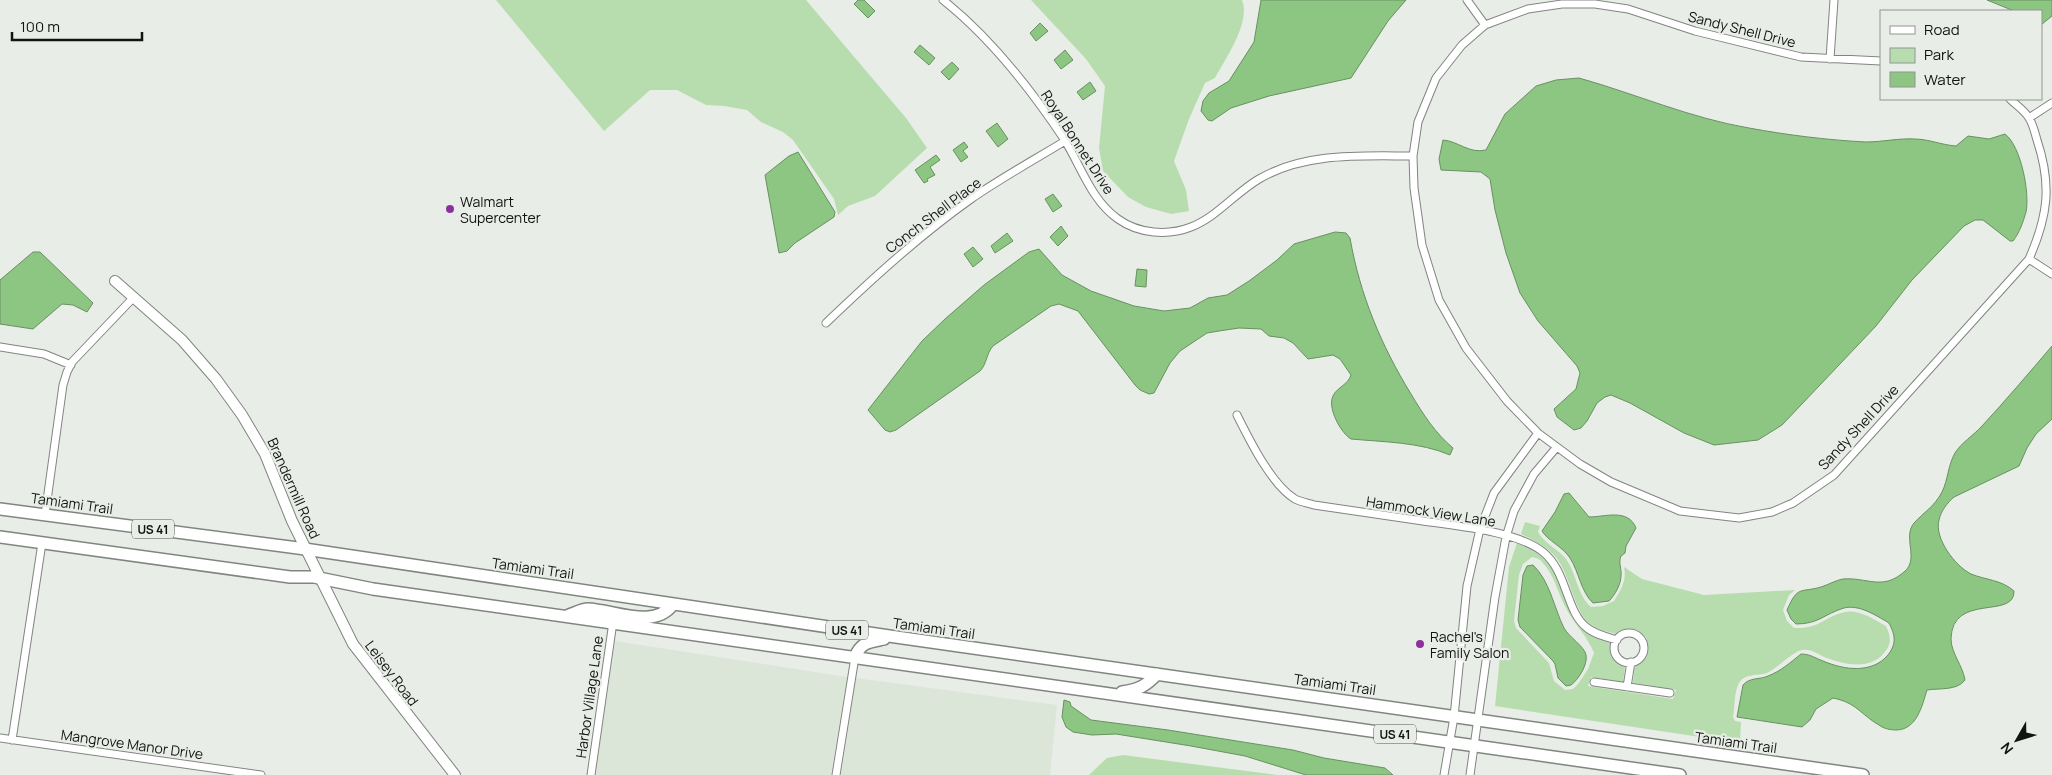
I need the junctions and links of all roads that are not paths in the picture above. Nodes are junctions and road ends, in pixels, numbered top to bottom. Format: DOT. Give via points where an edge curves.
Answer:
graph roads {
  1 [pos="943,0"];
  2 [pos="1467,0"];
  3 [pos="1834,0"];
  4 [pos="1484,25"];
  5 [pos="1830,59"];
  6 [pos="1880,61"];
  7 [pos="2011,100"];
  8 [pos="2052,103"];
  9 [pos="2029,118"];
  10 [pos="1065,141"];
  11 [pos="1413,156"];
  12 [pos="2029,259"];
  13 [pos="2052,274"];
  14 [pos="115,281"];
  15 [pos="134,297"];
  16 [pos="826,323"];
  17 [pos="0,348"];
  18 [pos="71,365"];
  19 [pos="1237,415"];
  20 [pos="1538,433"];
  21 [pos="1556,448"];
  22 [pos="0,509"];
  23 [pos="45,515"];
  24 [pos="1480,529"];
  25 [pos="0,537"];
  26 [pos="1506,537"];
  27 [pos="42,543"];
  28 [pos="306,549"];
  29 [pos="322,579"];
  30 [pos="674,604"];
  31 [pos="568,616"];
  32 [pos="612,622"];
  33 [pos="896,638"];
  34 [pos="1617,640"];
  35 [pos="855,657"];
  36 [pos="1630,662"];
  37 [pos="1157,674"];
  38 [pos="1594,682"];
  39 [pos="1627,687"];
  40 [pos="1670,693"];
  41 [pos="1111,694"];
  42 [pos="1454,717"];
  43 [pos="1477,720"];
  44 [pos="0,738"];
  45 [pos="12,740"];
  46 [pos="1449,742"];
  47 [pos="1473,745"];
  48 [pos="261,775"];
  49 [pos="455,775"];
  50 [pos="591,775"];
  51 [pos="836,775"];
  52 [pos="1444,775"];
  53 [pos="1470,775"];
  54 [pos="1680,775"];
  55 [pos="1863,775"];
  1 -- 10 [label="street, Royal Bonnet Drive" via="998,52"];
  2 -- 4 [label="street"];
  3 -- 5 [label="street"];
  4 -- 5 [label="street, Sandy Shell Drive" via="1528,9 1594,4 1628,9 1769,50"];
  4 -- 11 [label="street, Sandy Shell Drive" via="1462,45 1436,78 1418,122"];
  5 -- 6 [label="street, Sandy Shell Drive"];
  7 -- 9 [label="street, Sandy Shell Drive"];
  8 -- 9 [label="street"];
  9 -- 12 [label="street, Sandy Shell Drive" via="2046,163 2048,185 2045,218"];
  10 -- 11 [label="street, Royal Bonnet Drive" via="1105,208 1132,226 1160,232 1192,226 1212,215 1260,178 1295,165 1339,156"];
  10 -- 16 [label="street, Conch Shell Place" via="972,198 866,284"];
  11 -- 20 [label="street, Sandy Shell Drive" via="1422,245 1438,300 1466,348 1507,401"];
  12 -- 13 [label="street"];
  12 -- 21 [label="street, Sandy Shell Drive" via="1834,475 1793,503 1772,512 1739,518 1680,511 1611,482"];
  14 -- 15 [label="street, Brandermill Road"];
  15 -- 18 [label="street"];
  15 -- 28 [label="street, Brandermill Road" via="182,340 242,415 265,454"];
  17 -- 18 [label="street" via="44,354"];
  18 -- 23 [label="street" via="63,385"];
  19 -- 24 [label="street, Hammock View Lane" via="1253,448 1284,490 1297,500"];
  20 -- 21 [label="street, Sandy Shell Drive"];
  20 -- 24 [label="street" via="1494,493"];
  21 -- 26 [label="street" via="1534,474 1514,510"];
  22 -- 23 [label="main road, Tamiami Trail / US 41"];
  23 -- 28 [label="main road, Tamiami Trail / US 41"];
  24 -- 26 [label="street, Hammock View Lane"];
  24 -- 42 [label="street" via="1467,586"];
  25 -- 27 [label="main road, US 41"];
  26 -- 34 [label="street, Hammock View Lane" via="1519,538 1543,552 1559,570 1579,619 1600,635"];
  26 -- 43 [label="street"];
  27 -- 29 [label="main road, US 41"];
  27 -- 45 [label="street"];
  28 -- 29 [label="street, Brandermill Road"];
  28 -- 30 [label="main road, Tamiami Trail / US 41"];
  29 -- 31 [label="main road, US 41"];
  29 -- 49 [label="street, Leisey Road" via="353,644"];
  30 -- 31 [label="main road" via="668,612 649,617 586,609"];
  30 -- 33 [label="main road, Tamiami Trail / US 41"];
  31 -- 32 [label="main road, US 41"];
  32 -- 35 [label="main road, US 41"];
  32 -- 50 [label="street, Harbor Village Lane"];
  33 -- 35 [label="main road" via="865,642"];
  33 -- 37 [label="main road, Tamiami Trail / US 41"];
  34 -- 36 [label="street" via="1614,649 1618,657"];
  34 -- 36 [label="street, Hammock View Lane" via="1628,633 1636,634 1642,640 1642,655"];
  35 -- 41 [label="main road, US 41"];
  35 -- 51 [label="street"];
  36 -- 39 [label="street"];
  37 -- 41 [label="main road" via="1138,690"];
  37 -- 42 [label="main road, Tamiami Trail / US 41"];
  38 -- 39 [label="street"];
  39 -- 40 [label="street"];
  41 -- 46 [label="main road, US 41"];
  42 -- 43 [label="main road, Tamiami Trail / US 41"];
  42 -- 46 [label="street"];
  43 -- 47 [label="street"];
  43 -- 55 [label="main road, Tamiami Trail / US 41"];
  44 -- 45 [label="street, Mangrove Manor Drive"];
  45 -- 48 [label="street, Mangrove Manor Drive"];
  46 -- 47 [label="main road, US 41"];
  46 -- 52 [label="street"];
  47 -- 53 [label="street"];
  47 -- 54 [label="main road, US 41"];
}
